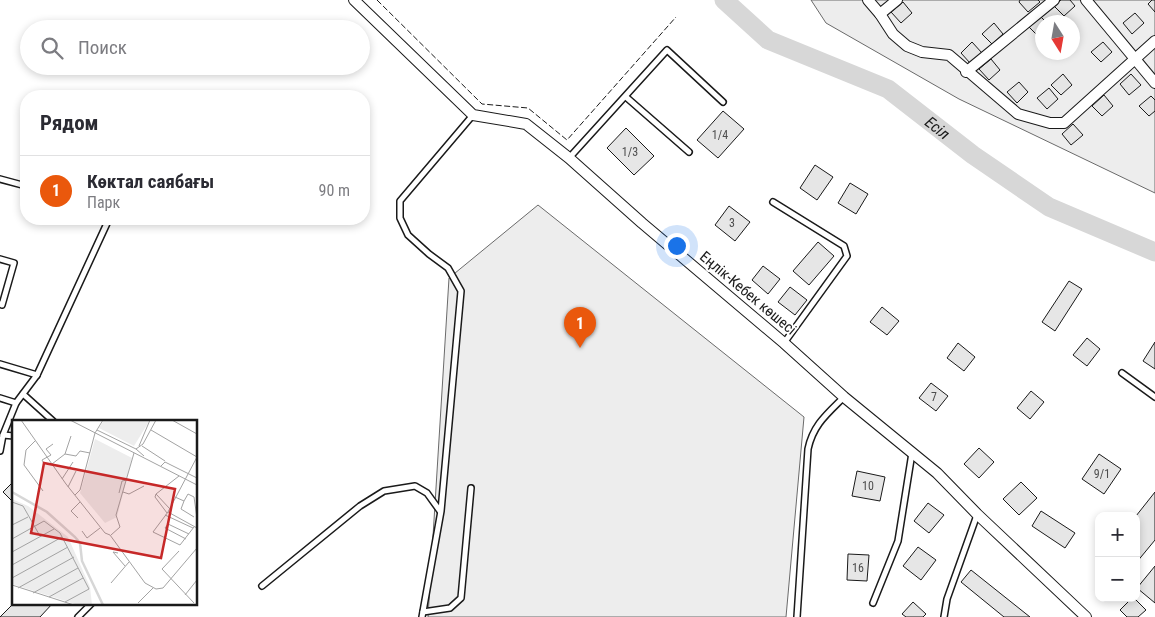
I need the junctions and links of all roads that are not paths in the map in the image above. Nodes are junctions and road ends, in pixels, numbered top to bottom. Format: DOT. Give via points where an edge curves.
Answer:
graph roads {
  1 [pos="354,0"];
  2 [pos="868,0"];
  3 [pos="897,0"];
  4 [pos="1054,0"];
  5 [pos="1086,0"];
  6 [pos="880,14"];
  7 [pos="1155,41"];
  8 [pos="1135,58"];
  9 [pos="966,72"];
  10 [pos="1155,83"];
  11 [pos="626,97"];
  12 [pos="723,102"];
  13 [pos="473,115"];
  14 [pos="689,152"];
  15 [pos="569,158"];
  16 [pos="0,179"];
  17 [pos="20,184"];
  18 [pos="773,202"];
  19 [pos="106,225"];
  20 [pos="0,259"];
  21 [pos="0,304"];
  22 [pos="784,343"];
  23 [pos="0,364"];
  24 [pos="1122,373"];
  25 [pos="37,374"];
  26 [pos="23,394"];
  27 [pos="844,397"];
  28 [pos="1155,397"];
  29 [pos="0,398"];
  30 [pos="16,404"];
  31 [pos="52,420"];
  32 [pos="4,435"];
  33 [pos="12,436"];
  34 [pos="0,451"];
  35 [pos="912,452"];
  36 [pos="470,488"];
  37 [pos="441,511"];
  38 [pos="977,514"];
  39 [pos="262,586"];
  40 [pos="873,603"];
  41 [pos="91,604"];
  42 [pos="422,615"];
  43 [pos="78,617"];
  44 [pos="797,617"];
  45 [pos="944,617"];
  46 [pos="1086,617"];
  1 -- 13 [label="street"];
  2 -- 6 [label="street"];
  3 -- 6 [label="street"];
  4 -- 9 [label="street"];
  5 -- 8 [label="street"];
  6 -- 9 [label="street" via="893,34 907,46 922,52 949,55"];
  7 -- 8 [label="street"];
  8 -- 9 [label="street" via="1064,123 1050,123 1018,114"];
  8 -- 10 [label="street"];
  11 -- 12 [label="lane" via="667,50"];
  11 -- 14 [label="lane"];
  11 -- 15 [label="lane"];
  13 -- 15 [label="street, Еңлік-Кебек көшесі" via="526,124"];
  13 -- 37 [label="lane" via="400,201 400,218 408,235 448,268 461,291"];
  15 -- 22 [label="street, Еңлік-Кебек көшесі"];
  16 -- 17 [label="lane"];
  18 -- 22 [label="lane" via="844,246 847,256"];
  19 -- 25 [label="lane"];
  20 -- 21 [label="lane" via="14,263"];
  22 -- 27 [label="street, Еңлік-Кебек көшесі"];
  23 -- 25 [label="lane"];
  24 -- 28 [label="lane"];
  25 -- 26 [label="lane"];
  26 -- 30 [label="lane"];
  26 -- 31 [label="lane"];
  27 -- 35 [label="street, Еңлік-Кебек көшесі"];
  27 -- 44 [label="lane" via="821,420 811,435 808,449"];
  29 -- 30 [label="lane"];
  30 -- 32 [label="lane"];
  32 -- 33 [label="lane"];
  32 -- 34 [label="lane"];
  35 -- 38 [label="street, Еңлік-Кебек көшесі"];
  35 -- 40 [label="lane" via="898,541"];
  36 -- 42 [label="lane" via="462,598 450,608"];
  37 -- 39 [label="lane" via="427,493 415,486 384,491 360,506"];
  37 -- 42 [label="lane"];
  38 -- 45 [label="lane" via="947,599"];
  38 -- 46 [label="street, Еңлік-Кебек көшесі"];
  41 -- 43 [label="lane"];
}
